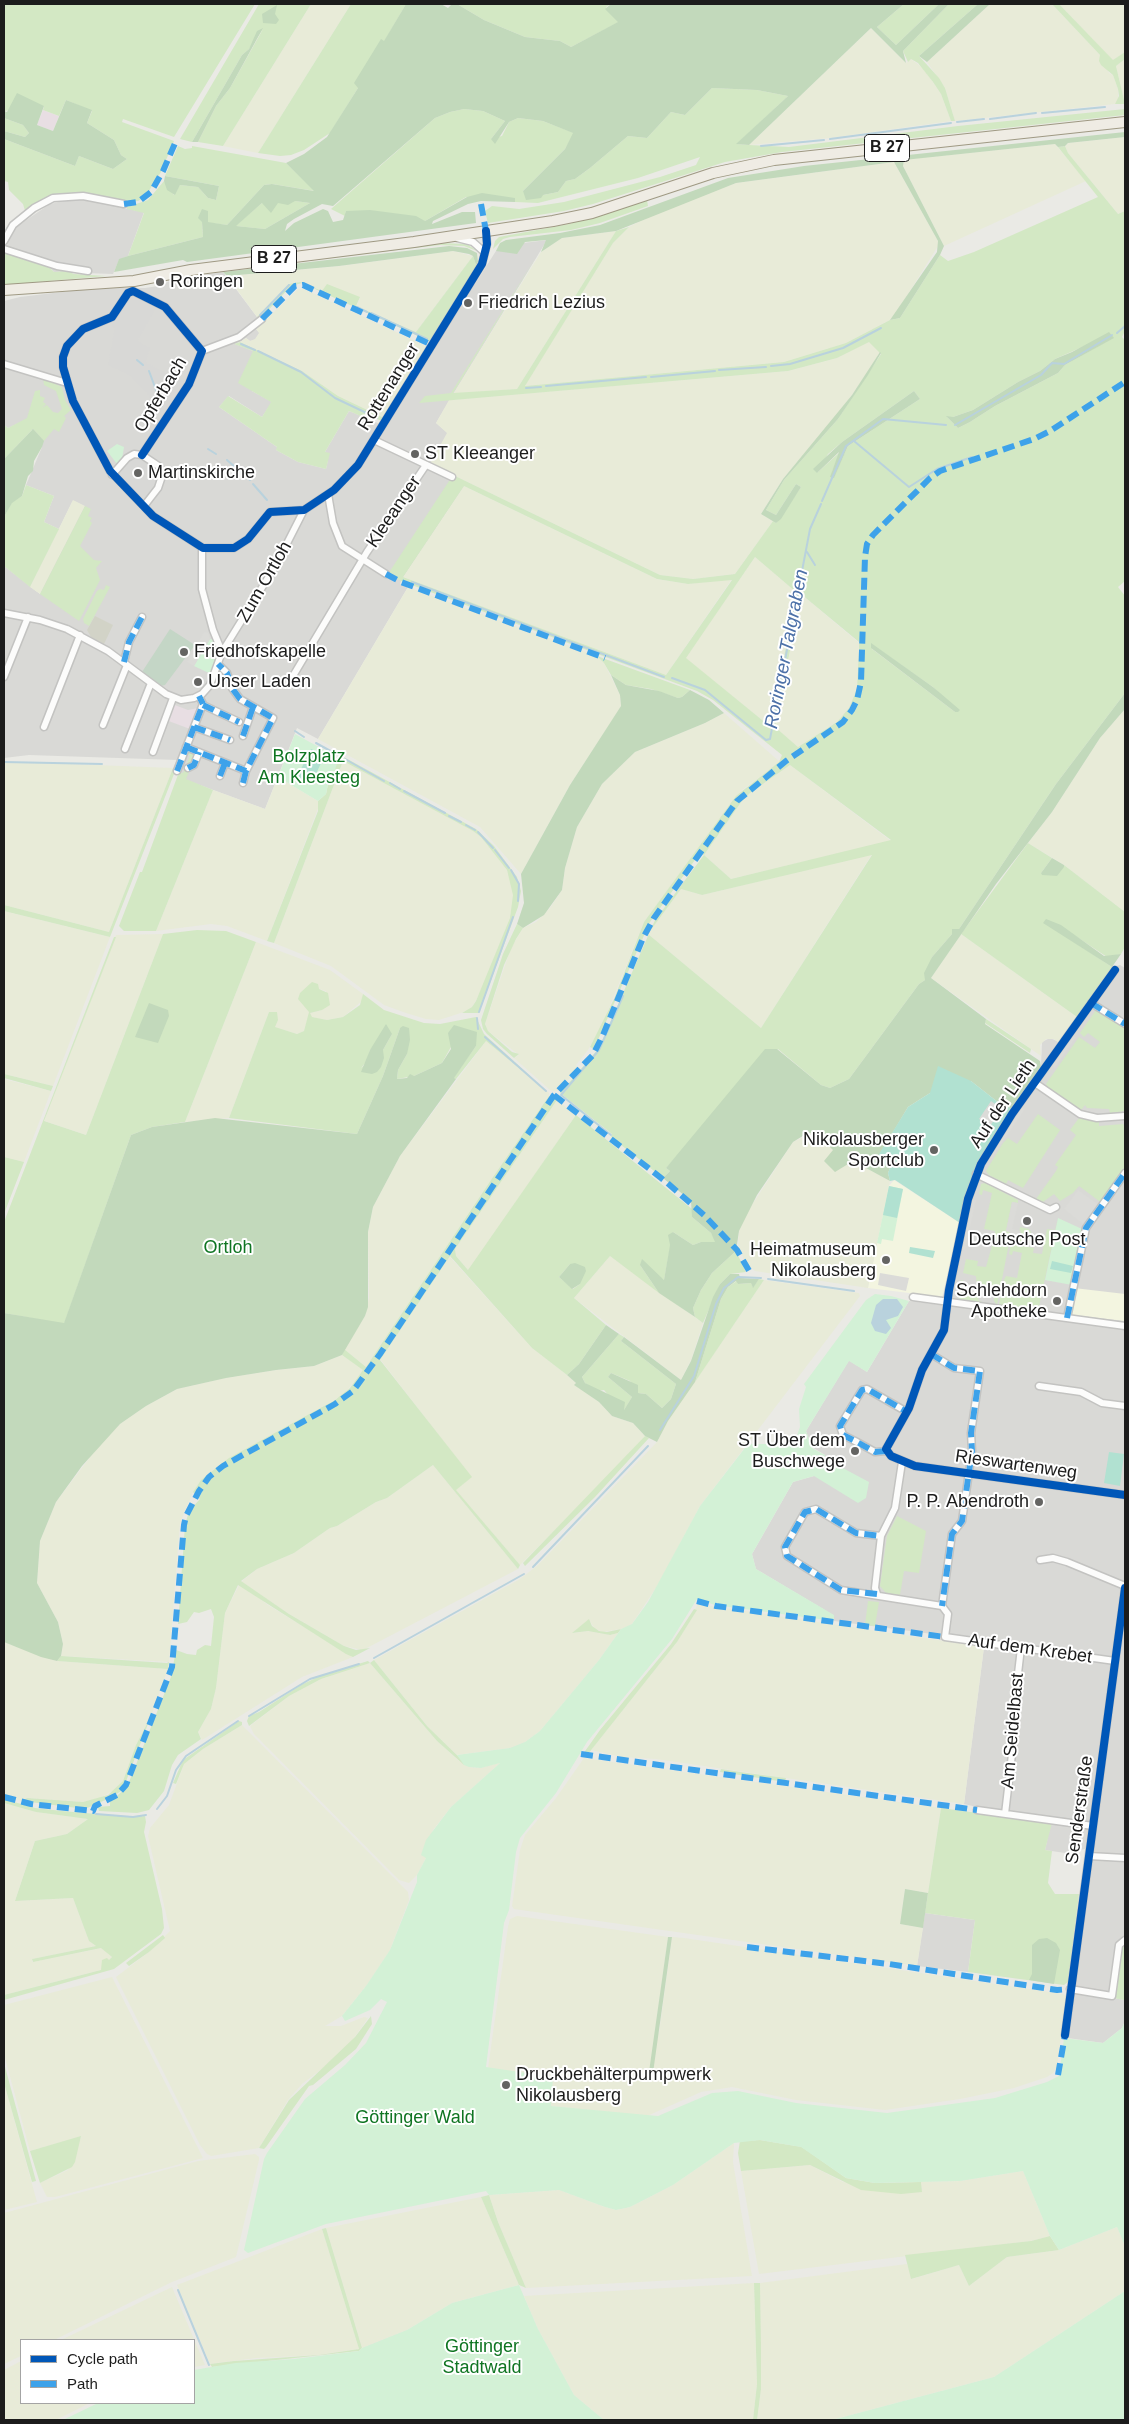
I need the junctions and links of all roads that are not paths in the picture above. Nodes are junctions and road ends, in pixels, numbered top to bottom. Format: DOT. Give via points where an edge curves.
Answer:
graph roads {
  1 [pos="1125,122"];
  2 [pos="124,204"];
  3 [pos="486,231"];
  4 [pos="452,236"];
  5 [pos="4,241"];
  6 [pos="4,249"];
  7 [pos="483,251"];
  8 [pos="482,264"];
  9 [pos="88,271"];
  10 [pos="4,290"];
  11 [pos="262,319"];
  12 [pos="202,351"];
  13 [pos="4,364"];
  14 [pos="67,383"];
  15 [pos="374,440"];
  16 [pos="142,455"];
  17 [pos="426,465"];
  18 [pos="112,475"];
  19 [pos="452,477"];
  20 [pos="328,494"];
  21 [pos="144,506"];
  22 [pos="304,510"];
  23 [pos="202,548"];
  24 [pos="362,560"];
  25 [pos="386,574"];
  26 [pos="4,613"];
  27 [pos="28,617"];
  28 [pos="142,617"];
  29 [pos="80,635"];
  30 [pos="222,652"];
  31 [pos="126,664"];
  32 [pos="218,664"];
  33 [pos="4,677"];
  34 [pos="290,681"];
  35 [pos="151,683"];
  36 [pos="199,696"];
  37 [pos="173,698"];
  38 [pos="203,705"];
  39 [pos="253,707"];
  40 [pos="240,722"];
  41 [pos="103,725"];
  42 [pos="44,726"];
  43 [pos="194,727"];
  44 [pos="243,736"];
  45 [pos="230,740"];
  46 [pos="186,748"];
  47 [pos="126,749"];
  48 [pos="153,752"];
  49 [pos="199,752"];
  50 [pos="225,763"];
  51 [pos="188,768"];
  52 [pos="177,771"];
  53 [pos="246,771"];
  54 [pos="220,776"];
  55 [pos="243,783"];
  56 [pos="1115,970"];
  57 [pos="1091,1003"];
  58 [pos="1125,1024"];
  59 [pos="1035,1083"];
  60 [pos="1125,1116"];
  61 [pos="1125,1173"];
  62 [pos="976,1174"];
  63 [pos="1056,1207"];
  64 [pos="913,1297"];
  65 [pos="948,1302"];
  66 [pos="1067,1318"];
  67 [pos="1125,1326"];
  68 [pos="931,1354"];
  69 [pos="1039,1386"];
  70 [pos="1125,1406"];
  71 [pos="907,1412"];
  72 [pos="886,1451"];
  73 [pos="902,1462"];
  74 [pos="969,1473"];
  75 [pos="1125,1495"];
  76 [pos="881,1536"];
  77 [pos="1040,1560"];
  78 [pos="1125,1587"];
  79 [pos="877,1594"];
  80 [pos="942,1606"];
  81 [pos="1021,1648"];
  82 [pos="1115,1661"];
  83 [pos="977,1810"];
  84 [pos="1004,1814"];
  85 [pos="1093,1826"];
  86 [pos="1088,1856"];
  87 [pos="1125,1858"];
  88 [pos="1125,1940"];
  89 [pos="1070,1989"];
  90 [pos="1064,2035"];
  1 -- 3 [label="main road, B 27" via="764,162 713,173 592,213"];
  2 -- 5 [label="street" via="83,196 53,198 34,208 13,226"];
  3 -- 4 [label="main road, B 27"];
  3 -- 7 [label="street, Rottenanger"];
  3 -- 8 [label="street, Rottenanger" via="487,244"];
  4 -- 7 [label="street" via="472,242"];
  4 -- 10 [label="main road, B 27" via="191,270 129,282"];
  6 -- 9 [label="street" via="57,266"];
  7 -- 8 [label="street, Rottenanger"];
  8 -- 15 [label="street, Rottenanger"];
  11 -- 12 [label="street" via="239,337"];
  12 -- 14 [label="street, Opferbach" via="165,307 133,291 128,293 111,318 86,327 70,341 63,357"];
  12 -- 16 [label="street, Opferbach" via="185,390"];
  13 -- 14 [label="street"];
  14 -- 18 [label="street"];
  15 -- 17 [label="street, Kleeanger"];
  15 -- 20 [label="street, Rottenanger" via="354,471"];
  16 -- 18 [label="street" via="129,456"];
  16 -- 21 [label="street" via="159,466 162,474 156,491"];
  17 -- 19 [label="street, Kleeanger"];
  17 -- 24 [label="street, Kleeanger"];
  18 -- 21 [label="street"];
  20 -- 22 [label="street, Rottenanger"];
  20 -- 24 [label="street" via="338,539"];
  21 -- 23 [label="street" via="162,523"];
  22 -- 23 [label="street" via="270,512 250,537 237,547"];
  22 -- 30 [label="street, Zum Ortloh" via="276,565"];
  23 -- 30 [label="street" via="202,589"];
  24 -- 25 [label="street"];
  24 -- 34 [label="street, Kleeanger"];
  26 -- 27 [label="street"];
  27 -- 29 [label="street"];
  27 -- 33 [label="street"];
  28 -- 31 [label="street" via="129,642"];
  29 -- 31 [label="street"];
  29 -- 42 [label="street"];
  30 -- 32 [label="street, Zum Ortloh"];
  31 -- 35 [label="street"];
  31 -- 41 [label="street"];
  32 -- 36 [label="street, Zum Ortloh" via="210,685"];
  32 -- 39 [label="street" via="236,695"];
  35 -- 37 [label="street"];
  35 -- 47 [label="street"];
  36 -- 37 [label="street" via="185,700"];
  36 -- 38 [label="street"];
  37 -- 48 [label="street"];
  38 -- 40 [label="street"];
  38 -- 43 [label="street"];
  39 -- 44 [label="street"];
  39 -- 53 [label="street" via="273,718"];
  43 -- 45 [label="street"];
  43 -- 46 [label="street"];
  46 -- 49 [label="street"];
  46 -- 52 [label="street"];
  49 -- 50 [label="street"];
  49 -- 51 [label="street" via="194,766"];
  50 -- 53 [label="street"];
  50 -- 54 [label="street"];
  53 -- 55 [label="street"];
  56 -- 57 [label="street, Auf der Lieth"];
  57 -- 58 [label="street"];
  57 -- 59 [label="street, Auf der Lieth"];
  59 -- 60 [label="street" via="1080,1114 1097,1118"];
  59 -- 62 [label="street, Auf der Lieth"];
  61 -- 66 [label="street" via="1086,1228"];
  62 -- 63 [label="street" via="1050,1210"];
  62 -- 65 [label="street, Auf der Lieth"];
  64 -- 65 [label="street"];
  65 -- 66 [label="street"];
  65 -- 68 [label="street, Auf der Lieth" via="944,1330"];
  66 -- 67 [label="street"];
  68 -- 71 [label="street, Auf der Lieth"];
  68 -- 74 [label="street" via="954,1368 980,1371"];
  69 -- 70 [label="street" via="1081,1392 1102,1403"];
  71 -- 72 [label="street, Auf der Lieth"];
  71 -- 72 [label="street" via="867,1389 862,1390 840,1426 843,1435 875,1452"];
  72 -- 73 [label="street"];
  73 -- 74 [label="street, Rieswartenweg"];
  73 -- 76 [label="street" via="895,1508"];
  74 -- 75 [label="street, Rieswartenweg"];
  74 -- 80 [label="street" via="962,1521 952,1534"];
  76 -- 79 [label="street"];
  76 -- 79 [label="street" via="856,1533 816,1509 805,1512 785,1547 787,1556 841,1590"];
  77 -- 78 [label="street" via="1053,1558 1067,1562"];
  78 -- 82 [label="street, Senderstraße"];
  79 -- 80 [label="street" via="884,1598"];
  80 -- 81 [label="street, Auf dem Krebet" via="948,1614 945,1637"];
  81 -- 82 [label="street, Auf dem Krebet"];
  81 -- 84 [label="street, Am Seidelbast"];
  82 -- 85 [label="street, Senderstraße"];
  83 -- 84 [label="street"];
  84 -- 85 [label="street"];
  85 -- 86 [label="street, Senderstraße"];
  86 -- 87 [label="street"];
  86 -- 89 [label="street, Senderstraße"];
  88 -- 89 [label="street" via="1118,1946 1112,1996"];
  89 -- 90 [label="street, Senderstraße"];
}
